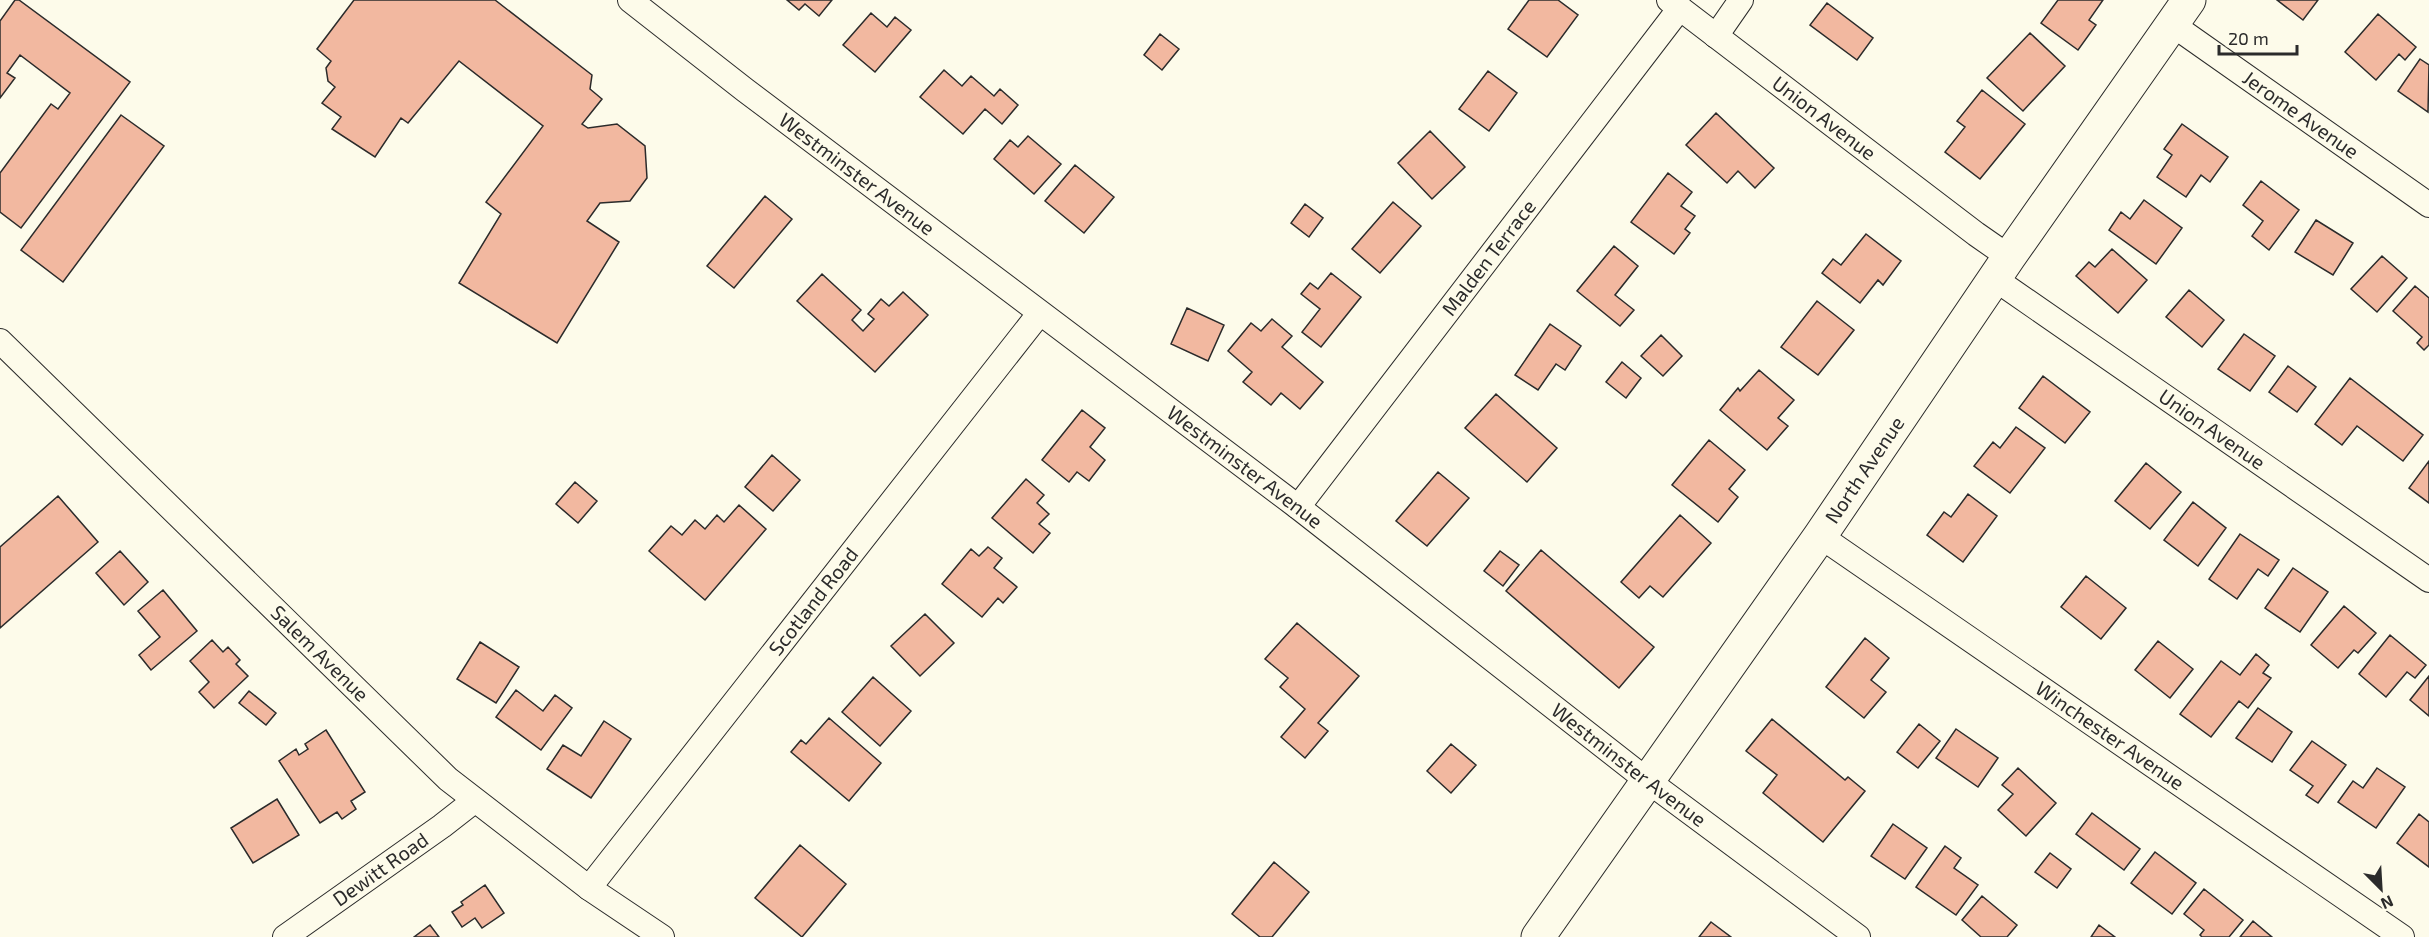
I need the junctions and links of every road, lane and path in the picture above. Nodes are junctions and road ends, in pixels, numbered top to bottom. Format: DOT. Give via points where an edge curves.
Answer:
graph roads {
  1 [pos="630,0"];
  2 [pos="1741,0"];
  3 [pos="1675,4"];
  4 [pos="2181,13"];
  5 [pos="1716,36"];
  6 [pos="2429,205"];
  7 [pos="2002,268"];
  8 [pos="1039,314"];
  9 [pos="0,341"];
  10 [pos="1298,507"];
  11 [pos="1820,536"];
  12 [pos="2429,580"];
  13 [pos="1648,781"];
  14 [pos="474,801"];
  15 [pos="589,888"];
  16 [pos="285,937"];
  17 [pos="662,937"];
  18 [pos="1538,937"];
  19 [pos="1858,937"];
  20 [pos="2402,937"];
  1 -- 8 [label="street, Westminster Avenue"];
  2 -- 5 [label="street"];
  3 -- 5 [label="street, Union Avenue"];
  3 -- 10 [label="street, Malden Terrace"];
  4 -- 6 [label="street, Jerome Avenue"];
  4 -- 7 [label="main road, North Avenue"];
  5 -- 7 [label="street, Union Avenue"];
  7 -- 11 [label="main road, North Avenue"];
  7 -- 12 [label="street, Union Avenue"];
  8 -- 10 [label="street, Westminster Avenue"];
  8 -- 15 [label="street, Scotland Road"];
  9 -- 14 [label="street, Salem Avenue"];
  10 -- 13 [label="street, Westminster Avenue"];
  11 -- 13 [label="main road, North Avenue"];
  11 -- 20 [label="street, Winchester Avenue"];
  13 -- 18 [label="main road, North Avenue"];
  13 -- 19 [label="street, Westminster Avenue"];
  14 -- 15 [label="street, Salem Avenue"];
  14 -- 16 [label="street, Dewitt Road"];
  15 -- 17 [label="street, Salem Avenue"];
}
